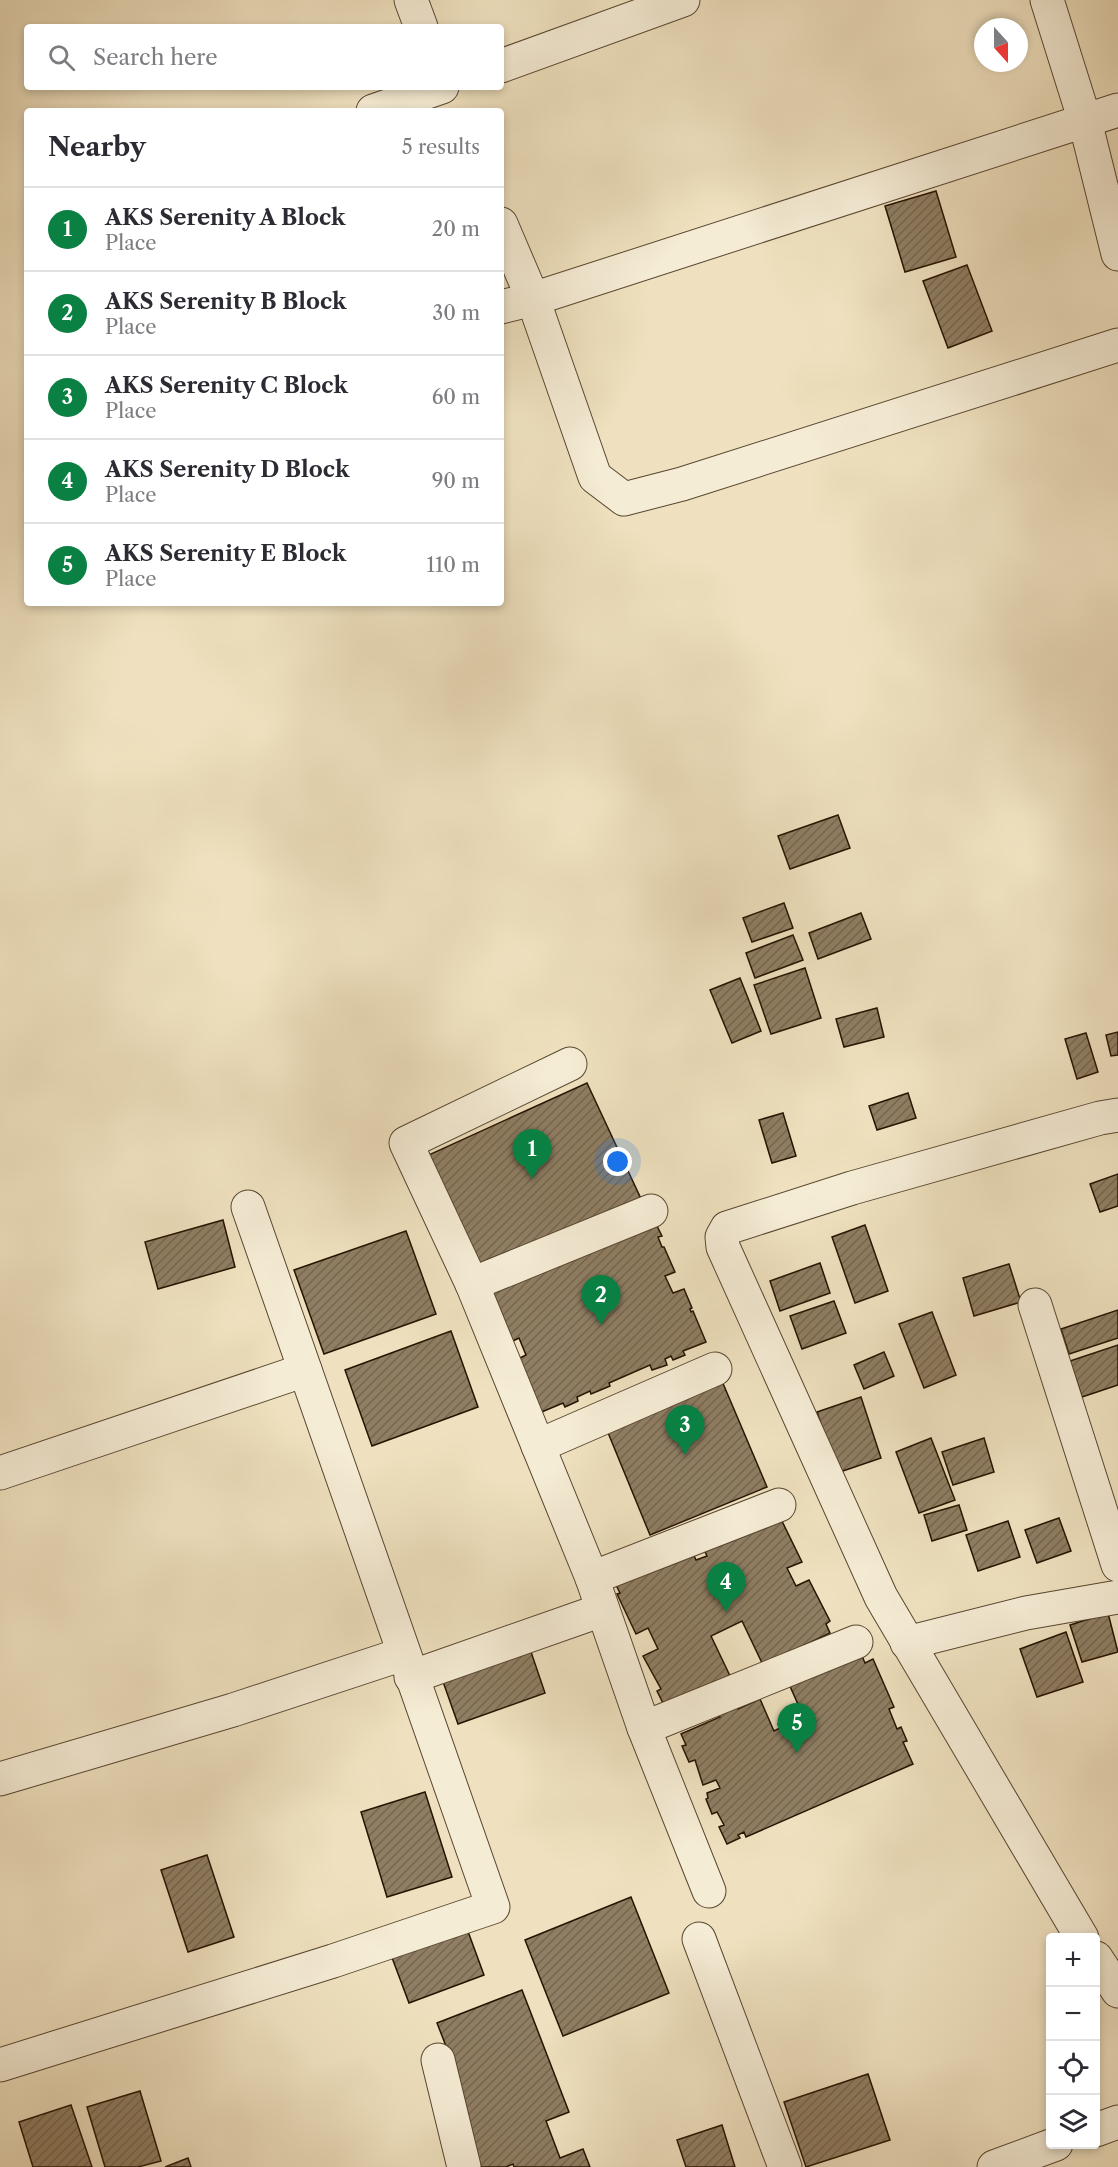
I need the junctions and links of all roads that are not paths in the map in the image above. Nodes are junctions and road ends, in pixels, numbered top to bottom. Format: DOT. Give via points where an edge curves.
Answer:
graph roads {
  1 [pos="411,0"];
  2 [pos="683,0"];
  3 [pos="1047,0"];
  4 [pos="420,24"];
  5 [pos="504,65"];
  6 [pos="433,90"];
  7 [pos="443,90"];
  8 [pos="382,108"];
  9 [pos="452,108"];
  10 [pos="1118,110"];
  11 [pos="1085,121"];
  12 [pos="504,231"];
  13 [pos="1118,254"];
  14 [pos="532,299"];
  15 [pos="504,306"];
  16 [pos="1118,345"];
  17 [pos="570,1064"];
  18 [pos="1118,1115"];
  19 [pos="248,1207"];
  20 [pos="651,1211"];
  21 [pos="472,1284"];
  22 [pos="1035,1305"];
  23 [pos="715,1369"];
  24 [pos="305,1370"];
  25 [pos="538,1446"];
  26 [pos="0,1473"];
  27 [pos="779,1505"];
  28 [pos="1118,1565"];
  29 [pos="592,1578"];
  30 [pos="1118,1597"];
  31 [pos="602,1610"];
  32 [pos="856,1642"];
  33 [pos="907,1643"];
  34 [pos="407,1666"];
  35 [pos="644,1728"];
  36 [pos="0,1779"];
  37 [pos="709,1891"];
  38 [pos="1079,1933"];
  39 [pos="699,1939"];
  40 [pos="1100,1965"];
  41 [pos="1118,1991"];
  42 [pos="438,2061"];
  43 [pos="0,2065"];
  44 [pos="1118,2122"];
  45 [pos="1100,2128"];
  46 [pos="1046,2149"];
  47 [pos="464,2167"];
  48 [pos="785,2167"];
  49 [pos="994,2167"];
  1 -- 4 [label="street"];
  2 -- 5 [label="street"];
  3 -- 11 [label="street"];
  6 -- 8 [label="street"];
  7 -- 9 [label="street"];
  10 -- 11 [label="street"];
  11 -- 13 [label="street"];
  11 -- 14 [label="street"];
  12 -- 14 [label="street"];
  14 -- 15 [label="street"];
  14 -- 16 [label="street" via="595,477 624,499"];
  17 -- 21 [label="street" via="406,1143"];
  18 -- 33 [label="street" via="852,1188 727,1228 723,1237 723,1247 871,1576"];
  19 -- 24 [label="street"];
  20 -- 21 [label="street"];
  21 -- 25 [label="street"];
  22 -- 28 [label="street"];
  23 -- 25 [label="street"];
  24 -- 26 [label="street"];
  24 -- 34 [label="street"];
  25 -- 29 [label="street"];
  27 -- 29 [label="street"];
  29 -- 31 [label="street"];
  30 -- 33 [label="street" via="1026,1613"];
  31 -- 34 [label="street"];
  31 -- 35 [label="street"];
  32 -- 35 [label="street"];
  33 -- 38 [label="street"];
  34 -- 36 [label="street" via="233,1710"];
  34 -- 43 [label="street" via="493,1907"];
  35 -- 37 [label="street"];
  39 -- 48 [label="street"];
  40 -- 41 [label="street"];
  42 -- 47 [label="street"];
  44 -- 45 [label="street"];
  46 -- 49 [label="street"];
}
